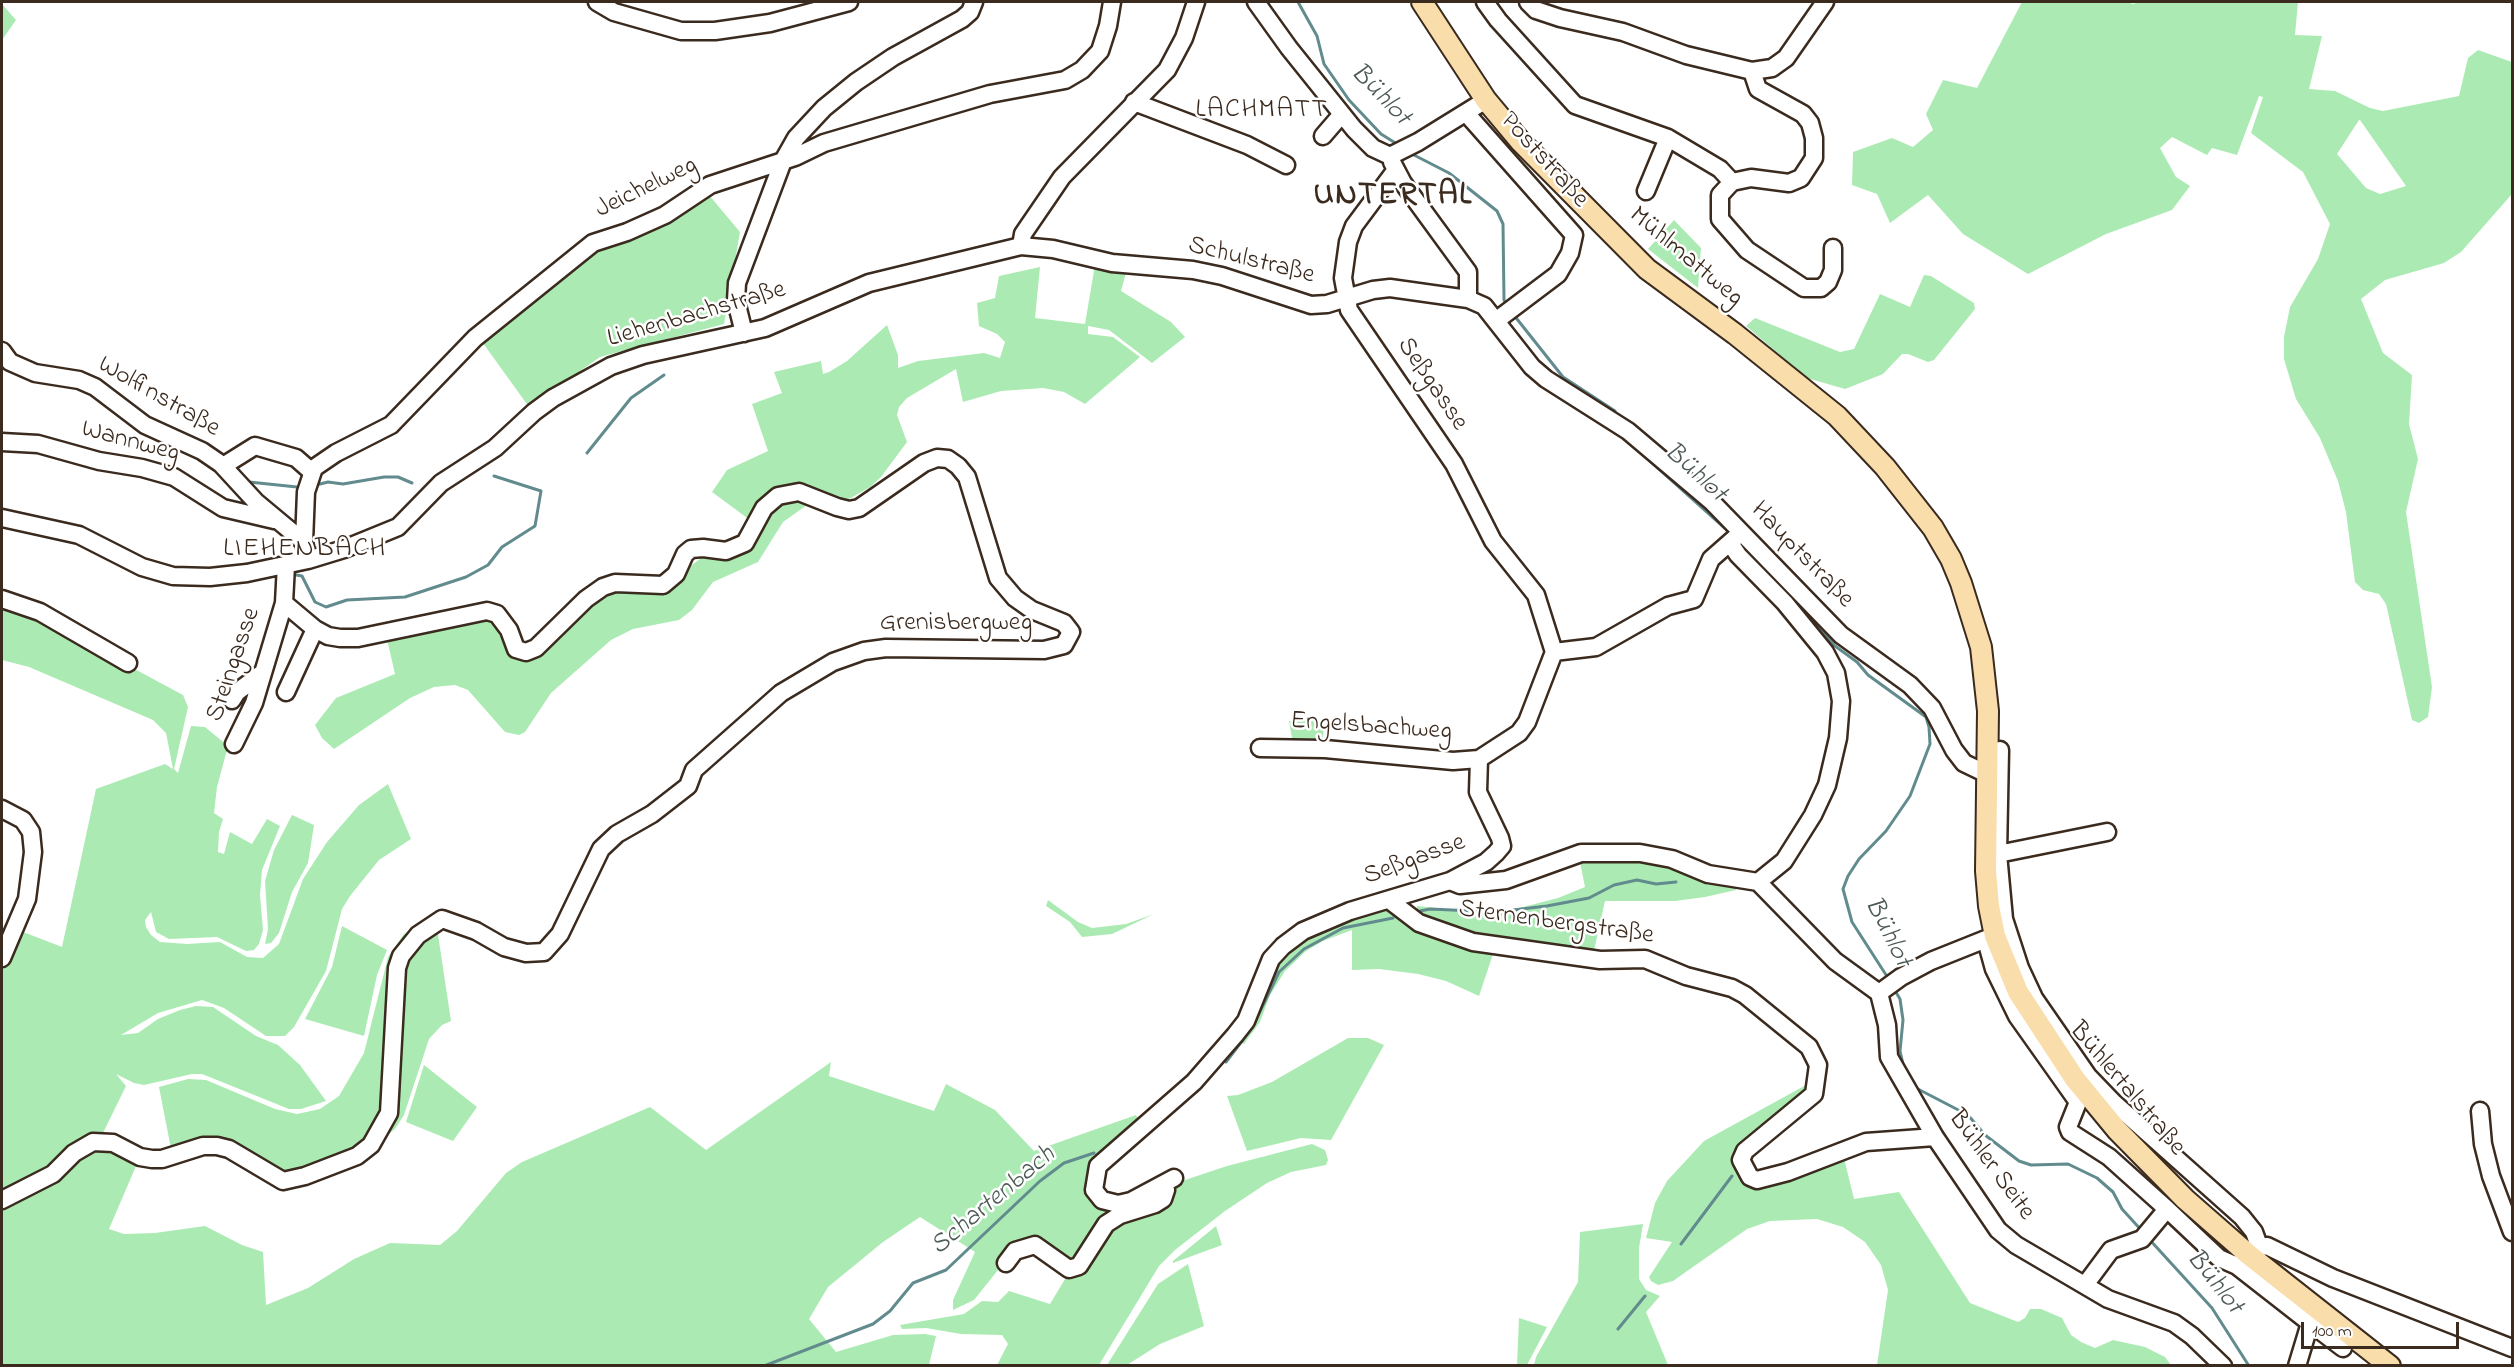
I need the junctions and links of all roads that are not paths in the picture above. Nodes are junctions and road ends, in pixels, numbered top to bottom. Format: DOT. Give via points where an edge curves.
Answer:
graph roads {
  1 [pos="597,2"];
  2 [pos="849,2"];
  3 [pos="974,2"];
  4 [pos="1112,2"];
  5 [pos="1196,2"];
  6 [pos="1256,2"];
  7 [pos="1422,2"];
  8 [pos="1485,2"];
  9 [pos="1528,2"];
  10 [pos="1825,2"];
  11 [pos="1752,71"];
  12 [pos="1486,100"];
  13 [pos="1134,102"];
  14 [pos="1466,113"];
  15 [pos="1342,114"];
  16 [pos="1323,136"];
  17 [pos="1668,138"];
  18 [pos="1394,160"];
  19 [pos="783,161"];
  20 [pos="1286,165"];
  21 [pos="1732,182"];
  22 [pos="1646,191"];
  23 [pos="1021,246"];
  24 [pos="1833,248"];
  25 [pos="1346,298"];
  26 [pos="1468,299"];
  27 [pos="1505,314"];
  28 [pos="744,333"];
  29 [pos="2,351"];
  30 [pos="2,441"];
  31 [pos="223,466"];
  32 [pos="312,472"];
  33 [pos="2,518"];
  34 [pos="275,520"];
  35 [pos="1936,534"];
  36 [pos="1737,536"];
  37 [pos="304,542"];
  38 [pos="308,560"];
  39 [pos="286,565"];
  40 [pos="2,599"];
  41 [pos="284,603"];
  42 [pos="315,629"];
  43 [pos="1554,652"];
  44 [pos="128,663"];
  45 [pos="261,674"];
  46 [pos="286,692"];
  47 [pos="232,700"];
  48 [pos="234,744"];
  49 [pos="1260,748"];
  50 [pos="2000,750"];
  51 [pos="1479,759"];
  52 [pos="1987,774"];
  53 [pos="2,809"];
  54 [pos="2107,832"];
  55 [pos="1998,854"];
  56 [pos="1450,881"];
  57 [pos="1758,882"];
  58 [pos="1389,900"];
  59 [pos="1996,936"];
  60 [pos="2,958"];
  61 [pos="1883,990"];
  62 [pos="2480,1111"];
  63 [pos="1935,1137"];
  64 [pos="2,1200"];
  65 [pos="2167,1209"];
  66 [pos="2512,1232"];
  67 [pos="2248,1256"];
  68 [pos="1006,1263"];
  69 [pos="2085,1285"];
  70 [pos="2310,1323"];
  71 [pos="2512,1347"];
  72 [pos="2343,1348"];
  73 [pos="2223,1365"];
  74 [pos="2297,1365"];
  75 [pos="2391,1365"];
  1 -- 2 [label="street" via="614,12 692,32 770,23"];
  3 -- 19 [label="street" via="962,19 893,57 824,108 796,138"];
  4 -- 19 [label="street, Jeichelweg" via="1100,51 1082,70 1065,80 963,102 824,143"];
  5 -- 13 [label="street" via="1177,55"];
  6 -- 15 [label="street"];
  7 -- 12 [label="main road, Mühlmattweg"];
  8 -- 17 [label="street" via="1575,105"];
  9 -- 11 [label="street" via="1536,10 1560,18 1623,32 1686,56"];
  10 -- 11 [label="street" via="1786,58 1772,68"];
  11 -- 21 [label="street" via="1758,89 1803,114 1810,123 1814,158 1801,178 1789,183 1751,178"];
  12 -- 14 [label="street"];
  12 -- 35 [label="main road, Mühlmattweg" via="1521,142 1647,269 1837,416 1885,467"];
  13 -- 20 [label="street" via="1247,145"];
  13 -- 23 [label="street" via="1056,185 1023,234"];
  14 -- 18 [label="street"];
  14 -- 27 [label="street, Poststraße" via="1574,235 1570,253 1558,274"];
  15 -- 16 [label="street"];
  15 -- 18 [label="street" via="1373,148"];
  17 -- 21 [label="street" via="1720,169"];
  17 -- 22 [label="street"];
  18 -- 25 [label="street, Seßgasse" via="1354,226 1344,267"];
  18 -- 26 [label="street" via="1468,272"];
  19 -- 28 [label="street" via="736,283"];
  19 -- 32 [label="street, Jeichelweg" via="710,185 665,215 593,243 475,338 391,425 336,453"];
  21 -- 24 [label="street" via="1720,195 1720,219 1747,250 1789,279 1804,288 1821,288 1833,270"];
  23 -- 25 [label="street, Schulstraße" via="1112,263 1222,276 1311,305"];
  23 -- 28 [label="street, Liehenbachstraße" via="869,283 765,328"];
  25 -- 26 [label="street, Schulstraße" via="1390,288"];
  25 -- 43 [label="street, Seßgasse" via="1349,310 1454,464 1493,541 1536,595"];
  26 -- 27 [label="street, Hauptstraße"];
  27 -- 36 [label="street, Hauptstraße" via="1532,367 1628,431 1712,501"];
  28 -- 38 [label="street, Liehenbachstraße" via="643,355 584,379 534,412 476,463 441,483 398,527"];
  29 -- 31 [label="street, Wolfinstraße" via="10,362 35,373 79,380 95,387 146,425 202,451"];
  30 -- 34 [label="street, Wannweg" via="38,444 174,477 223,508"];
  31 -- 32 [label="street, Wolfinstraße" via="255,446 296,458"];
  31 -- 34 [label="street, Wolfinstraße"];
  32 -- 37 [label="street" via="306,492"];
  33 -- 39 [label="street, Liehenbachstraße" via="79,535 142,567 173,576 210,577"];
  34 -- 37 [label="street, Wolfinstraße"];
  35 -- 52 [label="main road, Bühlertalstraße" via="1961,583 1981,647 1988,711"];
  36 -- 43 [label="street" via="1711,559 1695,599 1668,606 1596,647"];
  36 -- 52 [label="street, Hauptstraße" via="1841,635 1922,696 1964,763"];
  36 -- 57 [label="street" via="1738,555 1825,652 1836,673 1841,701 1841,722 1830,773 1814,815 1784,861"];
  37 -- 38 [label="street"];
  38 -- 39 [label="street, Liehenbachstraße"];
  39 -- 41 [label="street"];
  40 -- 44 [label="street" via="40,612"];
  41 -- 42 [label="street, Grenisbergweg"];
  41 -- 45 [label="street, Steingasse"];
  42 -- 46 [label="street"];
  42 -- 64 [label="street, Grenisbergweg" via="328,636 358,638 487,611 497,614 516,649 526,652 536,648 603,587 626,583 663,585 676,574 691,549 726,551 745,543 764,508 778,496 799,492 837,507 859,508 937,458 948,459 967,477 998,578 1032,610 1064,623 1071,632 1064,645 1044,650 886,648 833,662 781,693 694,770 688,786 601,849 560,934 544,952 526,953 504,947 476,931 442,919 418,935 400,956 397,968 389,1113 365,1152 283,1181 218,1146 152,1159 113,1143 93,1142 53,1174"];
  43 -- 51 [label="street" via="1527,722 1518,733"];
  45 -- 47 [label="street"];
  45 -- 48 [label="street, Steingasse" via="251,710"];
  49 -- 51 [label="street, Engelsbachweg"];
  50 -- 55 [label="street, Bühlertalstraße"];
  51 -- 56 [label="street, Seßgasse" via="1478,792 1502,846 1486,862"];
  52 -- 59 [label="main road, Bühlertalstraße" via="1986,872"];
  53 -- 60 [label="street" via="24,820 31,832 33,852 27,899"];
  54 -- 55 [label="street"];
  55 -- 59 [label="street, Bühlertalstraße"];
  56 -- 57 [label="street" via="1460,885 1506,880 1568,856 1609,852 1672,859 1708,874"];
  56 -- 58 [label="street, Seßgasse"];
  57 -- 61 [label="street" via="1835,961"];
  58 -- 63 [label="street, Sternenbergstraße" via="1419,923 1473,942 1600,960 1645,959 1745,994 1809,1047 1818,1065 1814,1094 1745,1151 1741,1160 1745,1171 1757,1180 1866,1142"];
  58 -- 68 [label="street, Seßgasse" via="1350,911 1283,946 1271,959 1250,1013 1235,1035 1194,1082 1098,1166 1094,1177 1097,1195 1102,1200 1118,1204 1131,1201 1168,1181 1163,1199 1106,1224 1079,1266 1069,1269 1035,1245 1015,1251"];
  59 -- 61 [label="street" via="1931,961"];
  59 -- 65 [label="street" via="1994,969 2017,1016 2078,1102 2068,1127 2070,1132 2109,1157"];
  59 -- 67 [label="main road, Bühlertalstraße" via="2018,992 2075,1080 2117,1130"];
  61 -- 63 [label="street, Bühler Seite" via="1889,1057"];
  62 -- 66 [label="street" via="2482,1144"];
  63 -- 69 [label="street, Bühler Seite" via="1998,1230 2016,1245"];
  65 -- 67 [label="street" via="2219,1258"];
  65 -- 69 [label="street" via="2146,1234 2110,1251"];
  67 -- 70 [label="street"];
  67 -- 71 [label="street, Bühlertalstraße" via="2276,1249 2333,1278"];
  67 -- 75 [label="main road, Bühlertalstraße"];
  69 -- 73 [label="street, Bühler Seite" via="2108,1299 2174,1323"];
  70 -- 72 [label="street"];
  70 -- 74 [label="street"];
}
